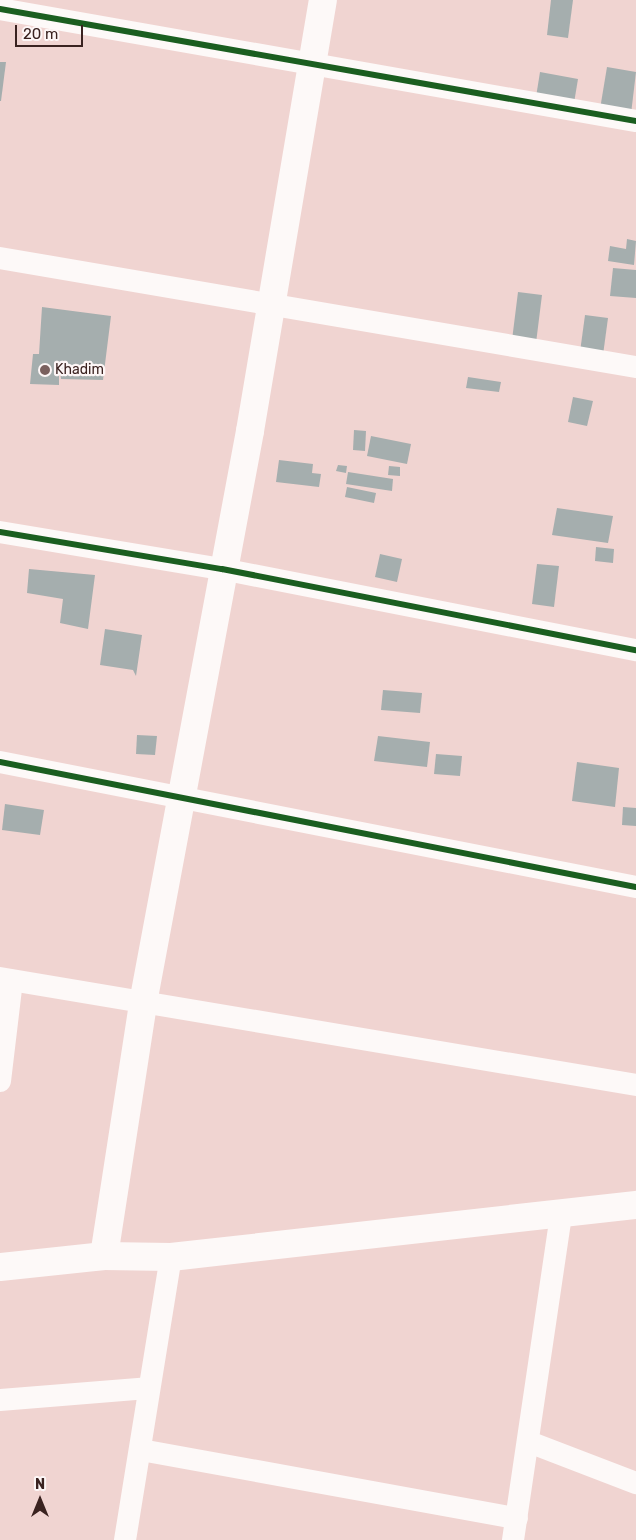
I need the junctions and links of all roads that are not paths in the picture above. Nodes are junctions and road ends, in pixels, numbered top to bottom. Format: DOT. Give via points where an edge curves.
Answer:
graph roads {
  1 [pos="323,0"];
  2 [pos="0,9"];
  3 [pos="312,64"];
  4 [pos="636,121"];
  5 [pos="0,258"];
  6 [pos="272,304"];
  7 [pos="636,367"];
  8 [pos="0,532"];
  9 [pos="222,569"];
  10 [pos="636,650"];
  11 [pos="0,762"];
  12 [pos="182,795"];
  13 [pos="636,887"];
  14 [pos="6,979"];
  15 [pos="143,1003"];
  16 [pos="0,1081"];
  17 [pos="636,1085"];
  18 [pos="636,1205"];
  19 [pos="561,1214"];
  20 [pos="104,1256"];
  21 [pos="171,1257"];
  22 [pos="0,1267"];
  23 [pos="148,1388"];
  24 [pos="0,1400"];
  25 [pos="529,1442"];
  26 [pos="141,1450"];
  27 [pos="636,1483"];
  28 [pos="517,1518"];
  29 [pos="125,1540"];
  30 [pos="513,1540"];
  1 -- 3 [label="main road"];
  2 -- 3 [label="street"];
  3 -- 4 [label="street"];
  3 -- 6 [label="main road"];
  5 -- 6 [label="street"];
  6 -- 7 [label="street"];
  6 -- 9 [label="main road"];
  8 -- 9 [label="street"];
  9 -- 10 [label="street"];
  9 -- 12 [label="main road"];
  11 -- 12 [label="street"];
  12 -- 13 [label="street"];
  12 -- 15 [label="main road"];
  14 -- 15 [label="street"];
  14 -- 16 [label="street"];
  15 -- 17 [label="street"];
  15 -- 20 [label="main road"];
  18 -- 19 [label="main road"];
  19 -- 21 [label="main road"];
  19 -- 25 [label="street"];
  20 -- 21 [label="main road"];
  20 -- 22 [label="main road"];
  21 -- 23 [label="street"];
  23 -- 24 [label="street"];
  23 -- 26 [label="street"];
  25 -- 27 [label="street"];
  25 -- 28 [label="street"];
  26 -- 28 [label="street"];
  26 -- 29 [label="street"];
  28 -- 30 [label="street"];
}
